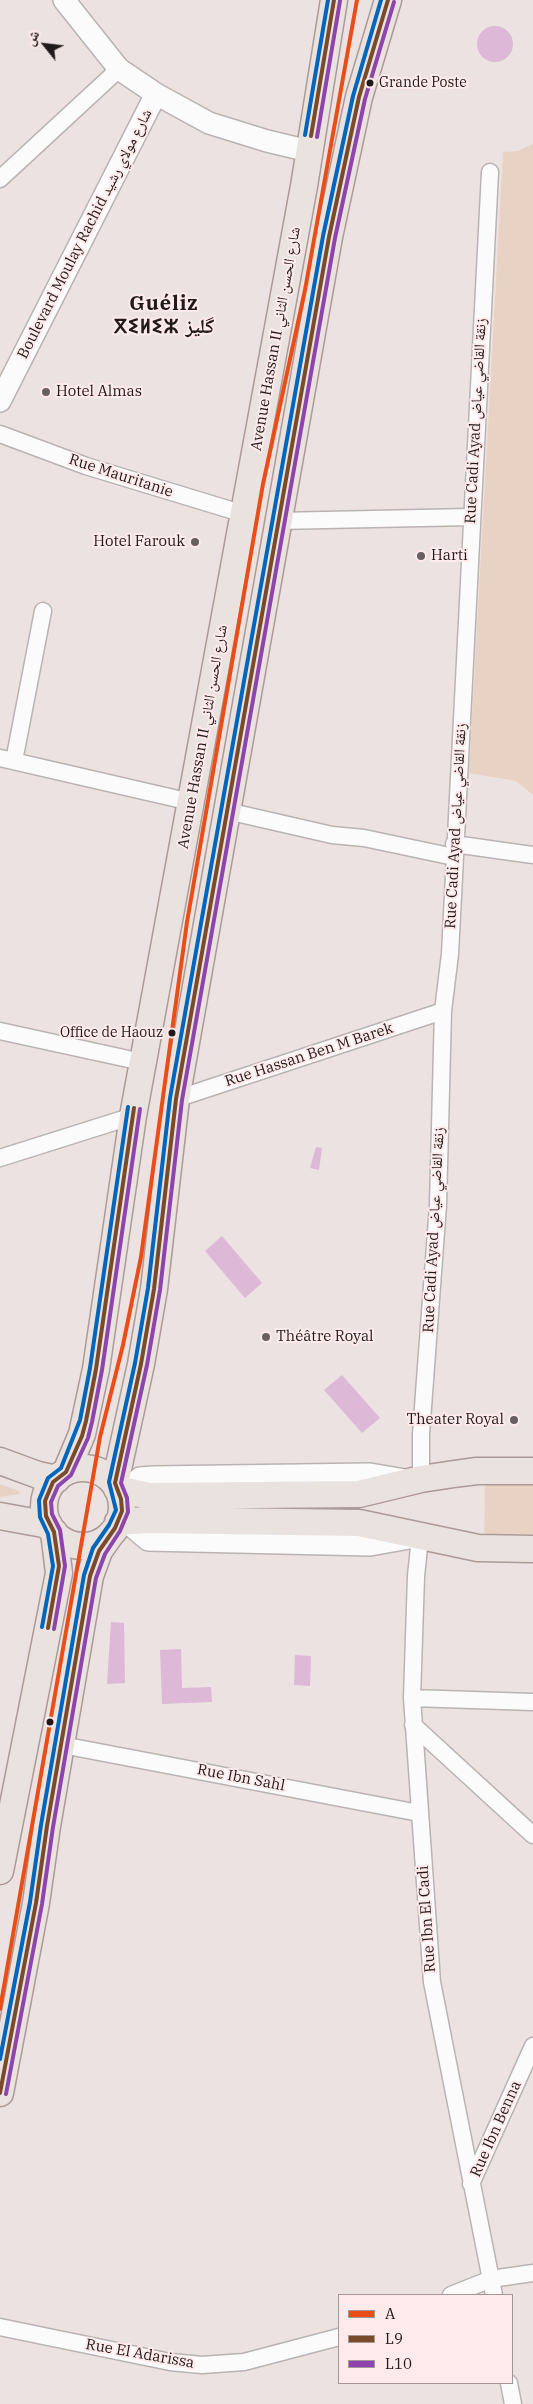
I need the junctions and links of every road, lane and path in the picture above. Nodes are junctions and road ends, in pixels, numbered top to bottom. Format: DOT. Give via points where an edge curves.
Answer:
graph roads {
  1 [pos="64,0"];
  2 [pos="334,0"];
  3 [pos="388,0"];
  4 [pos="119,69"];
  5 [pos="156,94"];
  6 [pos="309,150"];
  7 [pos="490,172"];
  8 [pos="0,179"];
  9 [pos="0,401"];
  10 [pos="0,434"];
  11 [pos="244,514"];
  12 [pos="470,517"];
  13 [pos="277,521"];
  14 [pos="43,611"];
  15 [pos="7,760"];
  16 [pos="191,802"];
  17 [pos="227,811"];
  18 [pos="454,851"];
  19 [pos="533,855"];
  20 [pos="443,1011"];
  21 [pos="0,1031"];
  22 [pos="142,1062"];
  23 [pos="176,1099"];
  24 [pos="133,1116"];
  25 [pos="0,1158"];
  26 [pos="0,1462"];
  27 [pos="533,1470"];
  28 [pos="61,1475"];
  29 [pos="417,1480"];
  30 [pos="119,1488"];
  31 [pos="0,1516"];
  32 [pos="119,1526"];
  33 [pos="51,1529"];
  34 [pos="417,1537"];
  35 [pos="533,1549"];
  36 [pos="412,1698"];
  37 [pos="533,1702"];
  38 [pos="413,1725"];
  39 [pos="62,1745"];
  40 [pos="419,1813"];
  41 [pos="533,1835"];
  42 [pos="0,1871"];
  43 [pos="533,2046"];
  44 [pos="0,2093"];
  45 [pos="471,2184"];
  46 [pos="533,2273"];
  47 [pos="491,2279"];
  48 [pos="453,2294"];
  49 [pos="494,2294"];
  50 [pos="0,2326"];
  51 [pos="338,2337"];
  52 [pos="509,2384"];
  53 [pos="513,2404"];
  1 -- 4 [label="street"];
  2 -- 6 [label="main road, Avenue Hassan II شارع الحسن الثاني"];
  3 -- 13 [label="main road" via="351,131"];
  4 -- 5 [label="street"];
  4 -- 8 [label="street"];
  5 -- 6 [label="street" via="209,123"];
  5 -- 9 [label="street, Boulevard Moulay Rachid شارع مولاي رشيد"];
  6 -- 11 [label="main road, Avenue Hassan II شارع الحسن الثاني"];
  7 -- 12 [label="street, Rue Cadi Ayad زنقة القاضي عياض"];
  10 -- 11 [label="street, Rue Mauritanie" via="86,466"];
  11 -- 16 [label="main road, Avenue Hassan II شارع الحسن الثاني"];
  12 -- 13 [label="street"];
  12 -- 18 [label="street, Rue Cadi Ayad زنقة القاضي عياض"];
  13 -- 17 [label="main road"];
  14 -- 15 [label="street"];
  15 -- 16 [label="street"];
  16 -- 22 [label="main road, Avenue Hassan II شارع الحسن الثاني"];
  17 -- 18 [label="street" via="332,835"];
  17 -- 23 [label="main road"];
  18 -- 19 [label="street"];
  18 -- 20 [label="street, Rue Cadi Ayad زنقة القاضي عياض" via="450,954"];
  20 -- 23 [label="street, Rue Hassan Ben M Barek"];
  20 -- 29 [label="street, Rue Cadi Ayad زنقة القاضي عياض" via="438,1205"];
  21 -- 22 [label="street"];
  22 -- 24 [label="main road, Avenue Hassan II شارع الحسن الثاني"];
  23 -- 30 [label="main road" via="154,1289"];
  24 -- 25 [label="street"];
  24 -- 28 [label="main road, Avenue Hassan II شارع الحسن الثاني" via="96,1369 82,1434"];
  26 -- 28 [label="main road" via="38,1475"];
  27 -- 29 [label="main road" via="477,1471"];
  28 -- 30 [label="main road" via="81,1468 94,1470"];
  28 -- 33 [label="main road" via="45,1500"];
  29 -- 30 [label="main road" via="359,1494 149,1496"];
  30 -- 32 [label="main road" via="122,1505"];
  31 -- 33 [label="main road"];
  32 -- 33 [label="main road" via="97,1543 81,1546 66,1542"];
  32 -- 34 [label="main road" via="359,1524"];
  32 -- 39 [label="main road" via="99,1551 90,1576"];
  33 -- 42 [label="main road" via="59,1573"];
  34 -- 35 [label="main road" via="478,1548"];
  34 -- 36 [label="street, Rue Ibn El Cadi"];
  36 -- 37 [label="street"];
  36 -- 38 [label="street, Rue Ibn El Cadi"];
  38 -- 40 [label="street, Rue Ibn El Cadi"];
  38 -- 41 [label="street"];
  39 -- 40 [label="street, Rue Ibn Sahl"];
  39 -- 44 [label="main road"];
  40 -- 45 [label="street, Rue Ibn El Cadi" via="432,1982"];
  43 -- 45 [label="street, Rue Ibn Benna"];
  45 -- 47 [label="street, Rue Ibn El Cadi"];
  46 -- 47 [label="street"];
  47 -- 48 [label="street"];
  47 -- 49 [label="street, Rue Ibn El Cadi"];
  50 -- 51 [label="street, Rue El Adarissa" via="170,2362 202,2365 244,2362"];
  52 -- 53 [label="street"];
}
